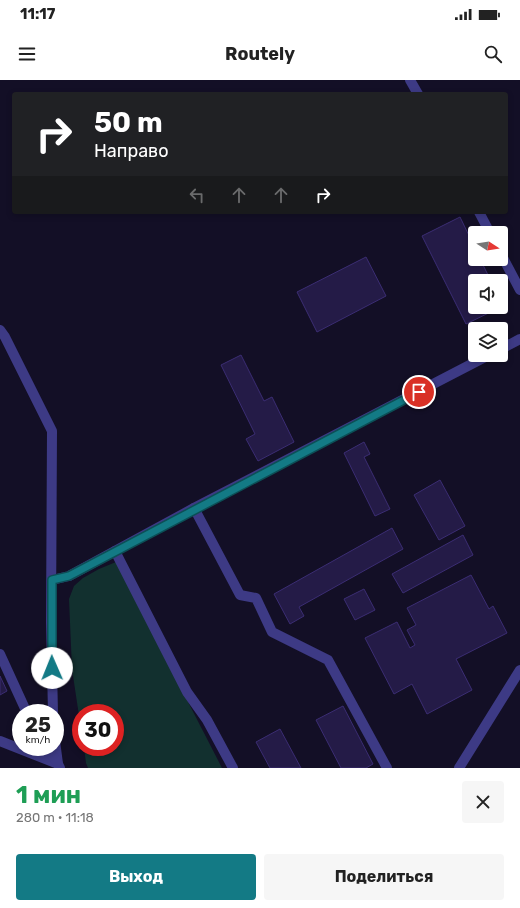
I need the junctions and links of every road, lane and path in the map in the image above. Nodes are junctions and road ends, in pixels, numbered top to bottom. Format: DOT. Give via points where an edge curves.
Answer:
graph roads {
  1 [pos="410,80"];
  2 [pos="417,92"];
  3 [pos="480,214"];
  4 [pos="486,226"];
  5 [pos="507,266"];
  6 [pos="520,290"];
  7 [pos="0,330"];
  8 [pos="520,339"];
  9 [pos="508,345"];
  10 [pos="476,362"];
  11 [pos="194,508"];
  12 [pos="115,551"];
  13 [pos="52,580"];
  14 [pos="0,654"];
  15 [pos="520,670"];
  16 [pos="22,704"];
  17 [pos="53,704"];
  18 [pos="0,741"];
  19 [pos="52,756"];
  20 [pos="57,756"];
  21 [pos="59,766"];
  22 [pos="233,768"];
  23 [pos="387,768"];
  24 [pos="460,768"];
  1 -- 2 [label="street"];
  3 -- 4 [label="street"];
  5 -- 6 [label="street"];
  7 -- 13 [label="street" via="6,337 52,431"];
  8 -- 9 [label="street"];
  10 -- 11 [label="street"];
  11 -- 12 [label="street"];
  11 -- 23 [label="street" via="240,595 256,598 272,632 328,660"];
  12 -- 13 [label="street" via="69,576"];
  12 -- 22 [label="street" via="188,692 207,720"];
  13 -- 17 [label="street"];
  14 -- 16 [label="street"];
  15 -- 24 [label="street"];
  18 -- 21 [label="street"];
  19 -- 21 [label="street"];
  20 -- 21 [label="street"];
}
